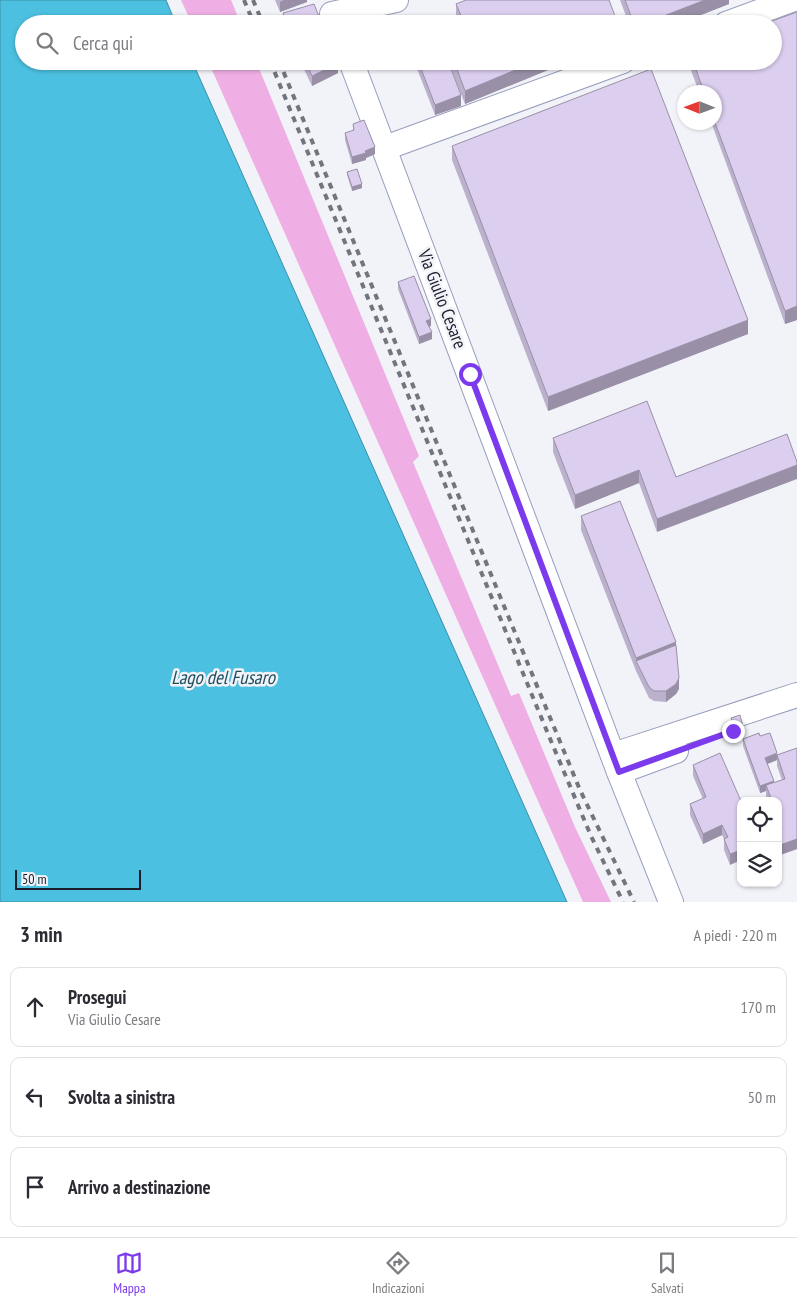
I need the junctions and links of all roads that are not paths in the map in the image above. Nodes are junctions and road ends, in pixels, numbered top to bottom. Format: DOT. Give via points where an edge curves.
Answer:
graph roads {
  1 [pos="396,0"];
  2 [pos="791,0"];
  3 [pos="332,12"];
  4 [pos="750,15"];
  5 [pos="355,70"];
  6 [pos="598,70"];
  7 [pos="385,148"];
  8 [pos="797,695"];
  9 [pos="797,711"];
  10 [pos="616,763"];
  11 [pos="671,902"];
  1 -- 3 [label="street"];
  2 -- 4 [label="street"];
  5 -- 7 [label="street, Via Giulio Cesare"];
  6 -- 7 [label="street"];
  7 -- 10 [label="street, Via Giulio Cesare"];
  8 -- 10 [label="street"];
  9 -- 10 [label="street"];
  10 -- 11 [label="street, Via Giulio Cesare"];
}
